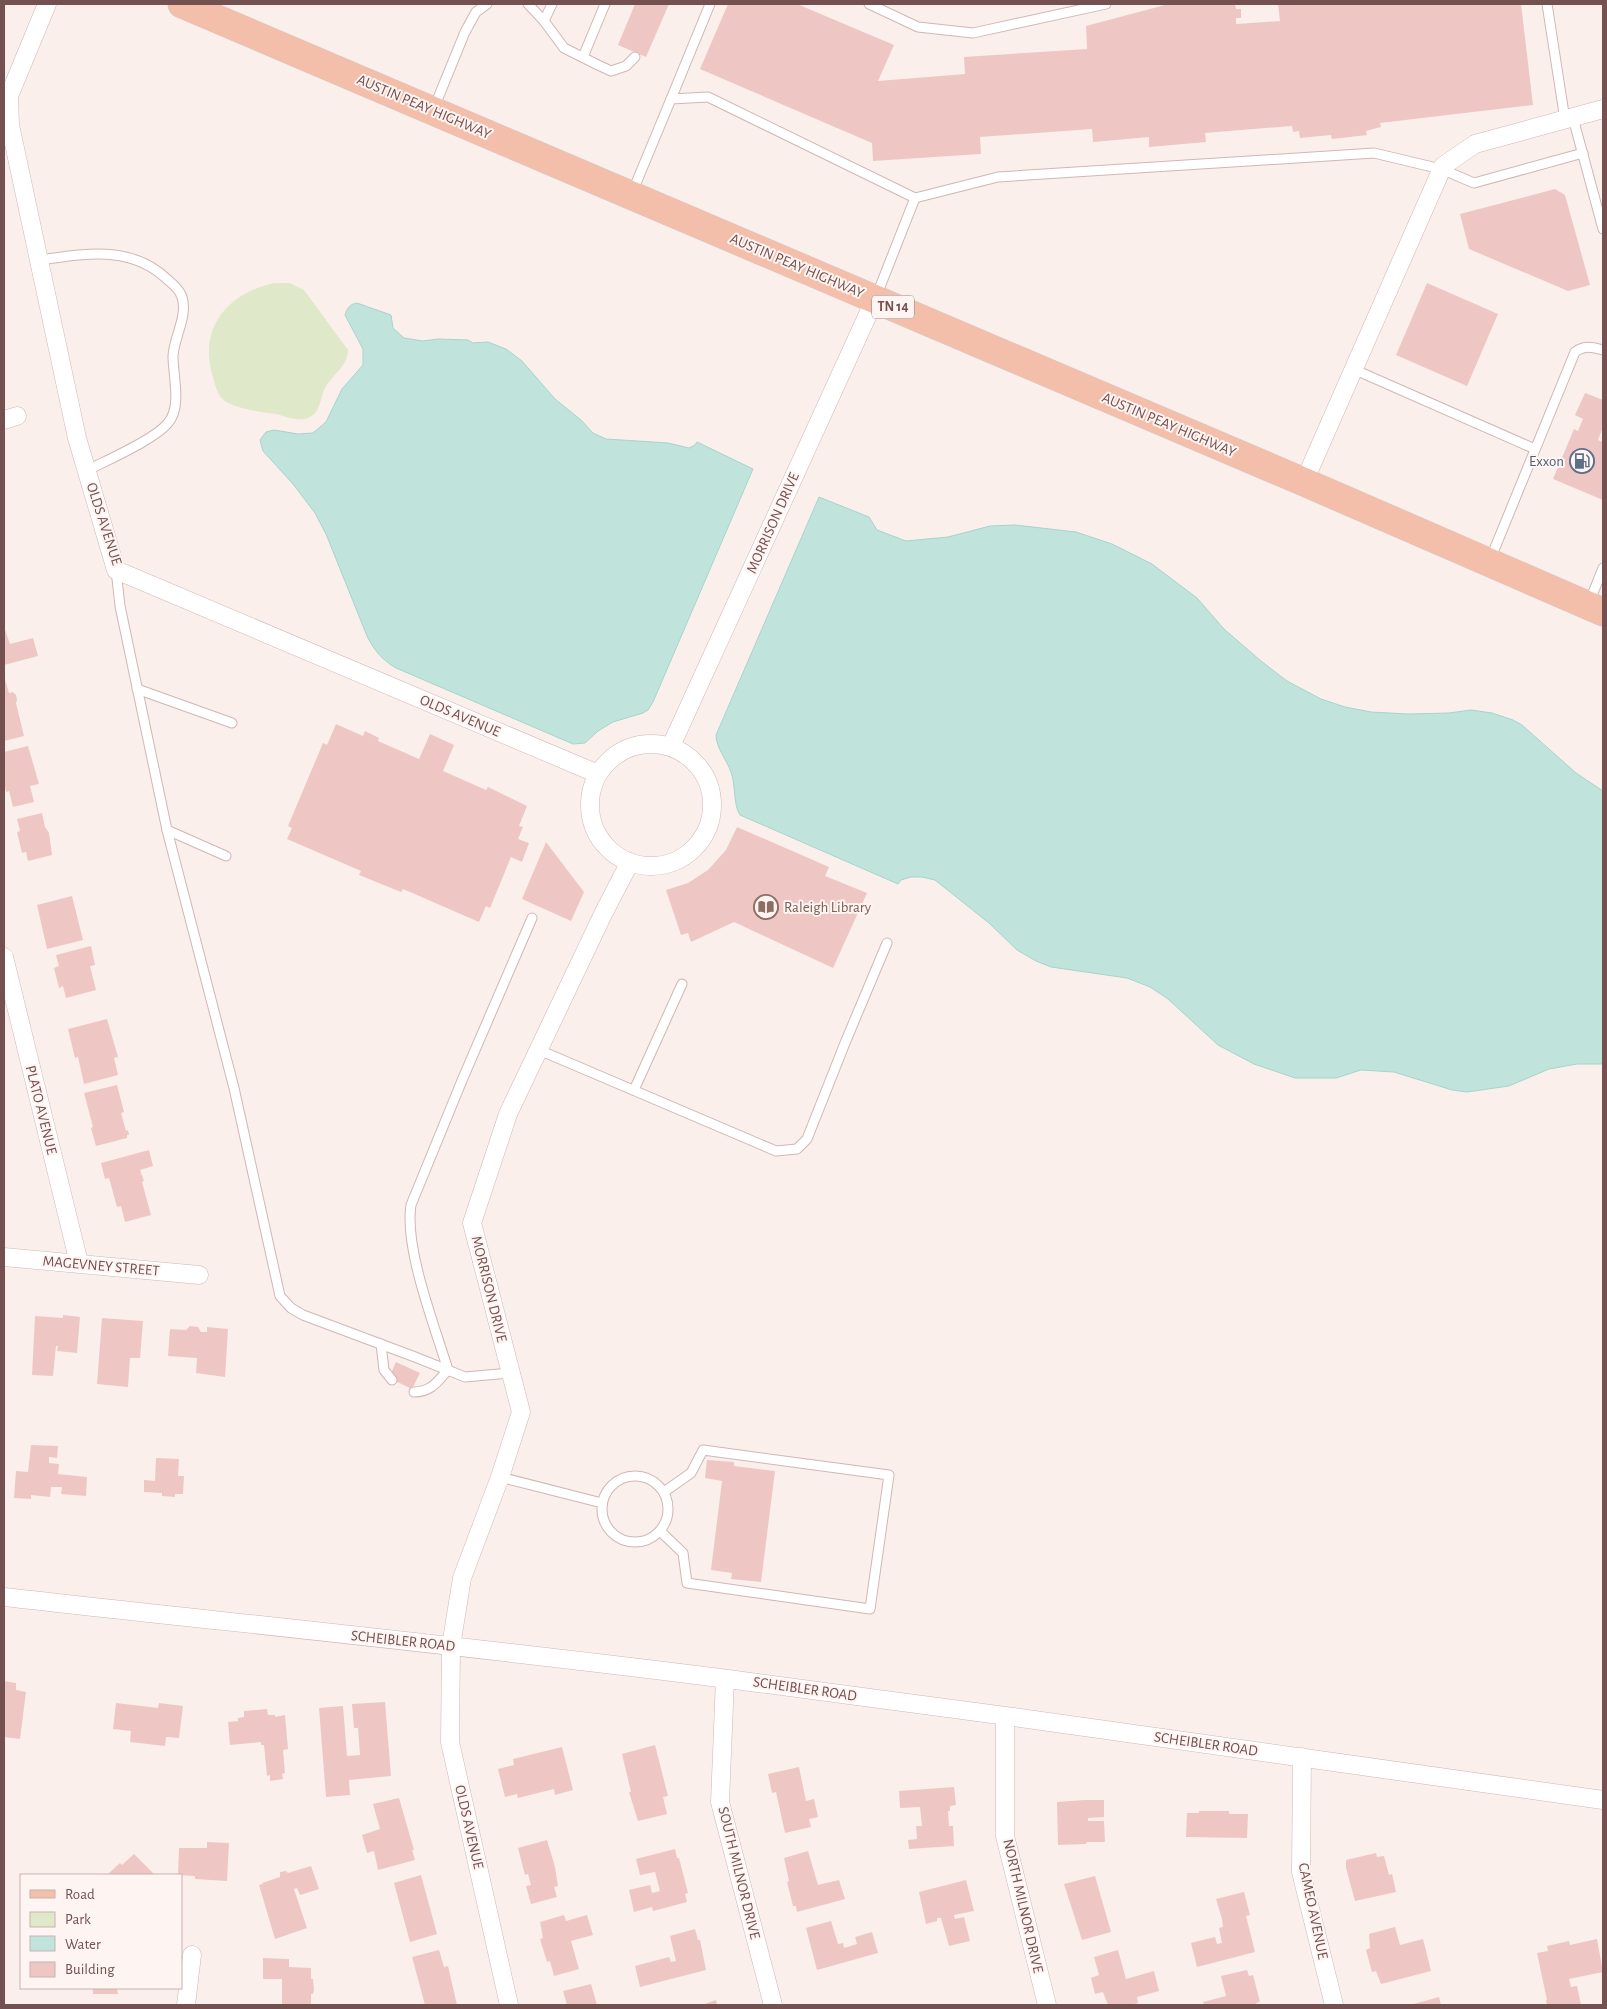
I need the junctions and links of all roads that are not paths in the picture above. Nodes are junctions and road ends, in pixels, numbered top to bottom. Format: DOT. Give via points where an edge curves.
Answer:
graph roads {
  1 [pos="47,4"];
  2 [pos="182,4"];
  3 [pos="487,4"];
  4 [pos="528,4"];
  5 [pos="552,4"];
  6 [pos="605,4"];
  7 [pos="710,4"];
  8 [pos="870,4"];
  9 [pos="1106,4"];
  10 [pos="1546,4"];
  11 [pos="544,21"];
  12 [pos="583,57"];
  13 [pos="634,57"];
  14 [pos="671,99"];
  15 [pos="1603,109"];
  16 [pos="433,111"];
  17 [pos="1569,119"];
  18 [pos="1583,153"];
  19 [pos="1441,169"];
  20 [pos="631,196"];
  21 [pos="914,198"];
  22 [pos="1603,229"];
  23 [pos="39,260"];
  24 [pos="875,299"];
  25 [pos="1603,350"];
  26 [pos="1353,370"];
  27 [pos="1535,449"];
  28 [pos="86,470"];
  29 [pos="1304,482"];
  30 [pos="1489,562"];
  31 [pos="1603,568"];
  32 [pos="116,570"];
  33 [pos="1596,609"];
  34 [pos="137,689"];
  35 [pos="232,723"];
  36 [pos="671,746"];
  37 [pos="598,774"];
  38 [pos="168,830"];
  39 [pos="226,856"];
  40 [pos="630,862"];
  41 [pos="532,918"];
  42 [pos="887,943"];
  43 [pos="4,956"];
  44 [pos="682,984"];
  45 [pos="539,1050"];
  46 [pos="634,1090"];
  47 [pos="4,1258"];
  48 [pos="79,1263"];
  49 [pos="199,1275"];
  50 [pos="381,1344"];
  51 [pos="448,1370"];
  52 [pos="510,1374"];
  53 [pos="392,1380"];
  54 [pos="414,1392"];
  55 [pos="500,1477"];
  56 [pos="664,1492"];
  57 [pos="602,1503"];
  58 [pos="660,1531"];
  59 [pos="4,1598"];
  60 [pos="451,1646"];
  61 [pos="725,1679"];
  62 [pos="1004,1716"];
  63 [pos="1302,1757"];
  64 [pos="1603,1800"];
  65 [pos="192,1955"];
  66 [pos="186,2005"];
  67 [pos="509,2005"];
  68 [pos="773,2005"];
  69 [pos="1047,2005"];
  70 [pos="1334,2005"];
  1 -- 23 [label="street, OLDS AVENUE" via="9,96 10,125"];
  2 -- 16 [label="main road, AUSTIN PEAY HIGHWAY / TN 14"];
  3 -- 16 [label="lane" via="476,12 465,32"];
  4 -- 11 [label="lane"];
  5 -- 11 [label="lane"];
  6 -- 12 [label="lane"];
  7 -- 14 [label="lane"];
  8 -- 9 [label="lane" via="918,26 972,33"];
  10 -- 17 [label="lane"];
  11 -- 12 [label="lane" via="564,48"];
  12 -- 13 [label="lane" via="611,71 626,66"];
  14 -- 20 [label="lane"];
  14 -- 21 [label="lane" via="708,97"];
  15 -- 17 [label="street"];
  16 -- 20 [label="main road, AUSTIN PEAY HIGHWAY / TN 14"];
  17 -- 18 [label="lane"];
  17 -- 19 [label="street" via="1475,144"];
  18 -- 19 [label="lane" via="1474,183"];
  18 -- 22 [label="lane"];
  19 -- 21 [label="lane" via="1374,153 998,177"];
  19 -- 26 [label="street"];
  20 -- 24 [label="main road, AUSTIN PEAY HIGHWAY / TN 14"];
  21 -- 24 [label="lane"];
  23 -- 28 [label="street, OLDS AVENUE"];
  23 -- 28 [label="lane" via="111,253 158,270 182,296 184,309 173,350 174,411 168,423 132,448"];
  24 -- 29 [label="main road, AUSTIN PEAY HIGHWAY / TN 14"];
  24 -- 36 [label="street, MORRISON DRIVE"];
  25 -- 27 [label="lane" via="1591,347 1575,352"];
  26 -- 27 [label="lane"];
  26 -- 29 [label="street"];
  27 -- 30 [label="lane"];
  28 -- 32 [label="street, OLDS AVENUE"];
  29 -- 30 [label="main road, AUSTIN PEAY HIGHWAY / TN 14"];
  30 -- 33 [label="main road, AUSTIN PEAY HIGHWAY / TN 14"];
  31 -- 33 [label="lane"];
  32 -- 34 [label="lane"];
  32 -- 37 [label="street, OLDS AVENUE"];
  34 -- 35 [label="lane"];
  34 -- 38 [label="lane"];
  36 -- 37 [label="street" via="650,743 630,747 611,758"];
  36 -- 40 [label="street" via="688,756 706,778 712,806 709,826 700,842 685,856 668,864 649,866"];
  37 -- 40 [label="street" via="591,794 591,815 598,835 612,851"];
  38 -- 39 [label="lane"];
  38 -- 50 [label="lane" via="234,1088 280,1296 303,1316"];
  40 -- 45 [label="street, MORRISON DRIVE"];
  41 -- 51 [label="lane" via="412,1205 409,1219 412,1244"];
  42 -- 46 [label="lane" via="807,1139 797,1149 776,1151"];
  43 -- 48 [label="street, PLATO AVENUE"];
  44 -- 46 [label="lane"];
  45 -- 46 [label="lane"];
  45 -- 52 [label="street, MORRISON DRIVE" via="508,1114 472,1223"];
  47 -- 48 [label="street, MAGEVNEY STREET"];
  48 -- 49 [label="street, MAGEVNEY STREET"];
  50 -- 51 [label="lane"];
  50 -- 53 [label="lane" via="384,1370"];
  51 -- 52 [label="lane" via="465,1377"];
  51 -- 54 [label="lane" via="434,1386"];
  52 -- 55 [label="street, MORRISON DRIVE" via="521,1412"];
  55 -- 57 [label="lane"];
  55 -- 60 [label="street, MORRISON DRIVE" via="462,1578"];
  56 -- 57 [label="lane" via="649,1478 630,1476 611,1485"];
  56 -- 58 [label="lane" via="668,1512"];
  56 -- 58 [label="lane" via="691,1473 702,1450 888,1475 870,1608 687,1583 682,1553"];
  57 -- 58 [label="lane" via="605,1524 620,1539 642,1542"];
  59 -- 60 [label="street, SCHEIBLER ROAD"];
  60 -- 61 [label="street, SCHEIBLER ROAD"];
  60 -- 67 [label="street, OLDS AVENUE" via="450,1742"];
  61 -- 62 [label="street, SCHEIBLER ROAD"];
  61 -- 68 [label="street, SOUTH MILNOR DRIVE" via="720,1802"];
  62 -- 63 [label="street, SCHEIBLER ROAD"];
  62 -- 69 [label="street, NORTH MILNOR DRIVE" via="1005,1836"];
  63 -- 64 [label="street, SCHEIBLER ROAD"];
  63 -- 70 [label="street, CAMEO AVENUE" via="1301,1872"];
  65 -- 66 [label="street"];
}
